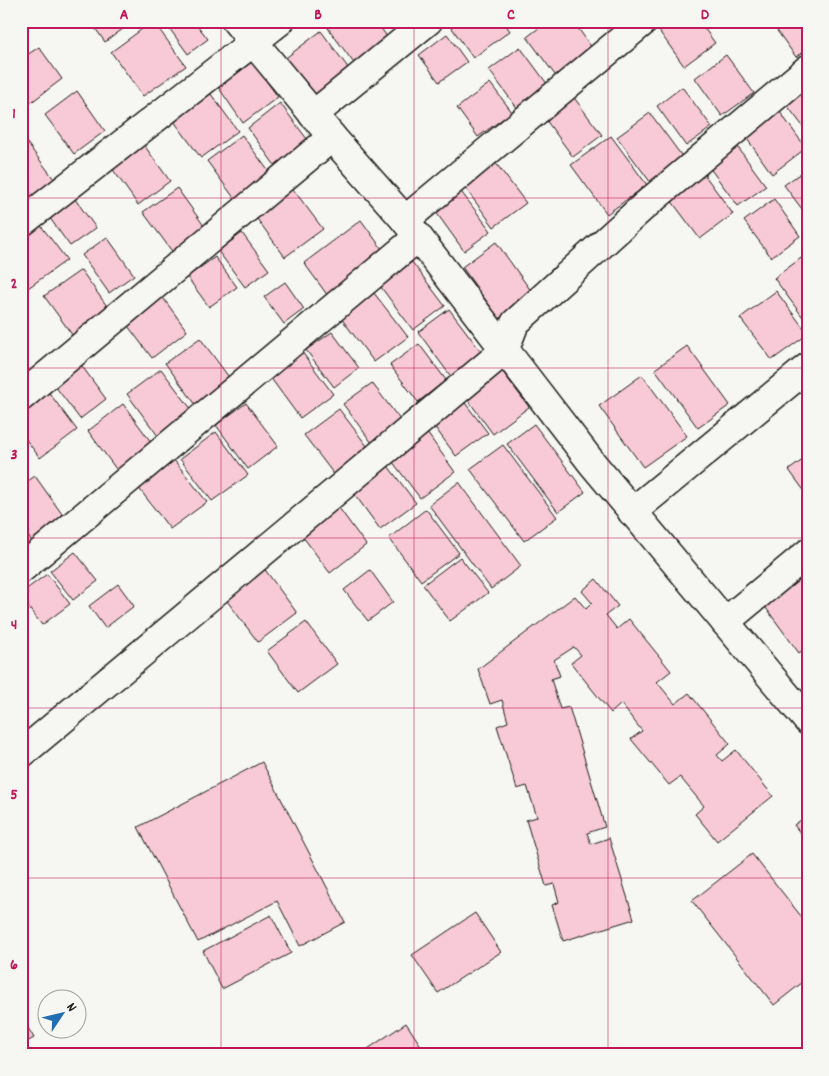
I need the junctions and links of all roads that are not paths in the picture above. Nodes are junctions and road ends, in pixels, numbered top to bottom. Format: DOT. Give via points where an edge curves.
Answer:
graph roads {
  1 [pos="236,21"];
  2 [pos="280,21"];
  3 [pos="428,21"];
  4 [pos="644,21"];
  5 [pos="253,42"];
  6 [pos="808,69"];
  7 [pos="313,115"];
  8 [pos="332,137"];
  9 [pos="21,223"];
  10 [pos="411,229"];
  11 [pos="504,351"];
  12 [pos="808,367"];
  13 [pos="21,397"];
  14 [pos="632,512"];
  15 [pos="808,553"];
  16 [pos="21,569"];
  17 [pos="725,622"];
  18 [pos="808,721"];
  19 [pos="21,754"];
  1 -- 5 [label="street"];
  2 -- 5 [label="street"];
  3 -- 7 [label="street"];
  4 -- 10 [label="street"];
  5 -- 7 [label="street"];
  5 -- 9 [label="street"];
  6 -- 11 [label="street" via="643,207 515,323"];
  7 -- 8 [label="street"];
  8 -- 10 [label="street"];
  8 -- 13 [label="street"];
  10 -- 11 [label="street"];
  10 -- 16 [label="street"];
  11 -- 14 [label="street"];
  11 -- 19 [label="street"];
  12 -- 14 [label="street"];
  14 -- 17 [label="street"];
  15 -- 17 [label="street"];
  17 -- 18 [label="street"];
}
